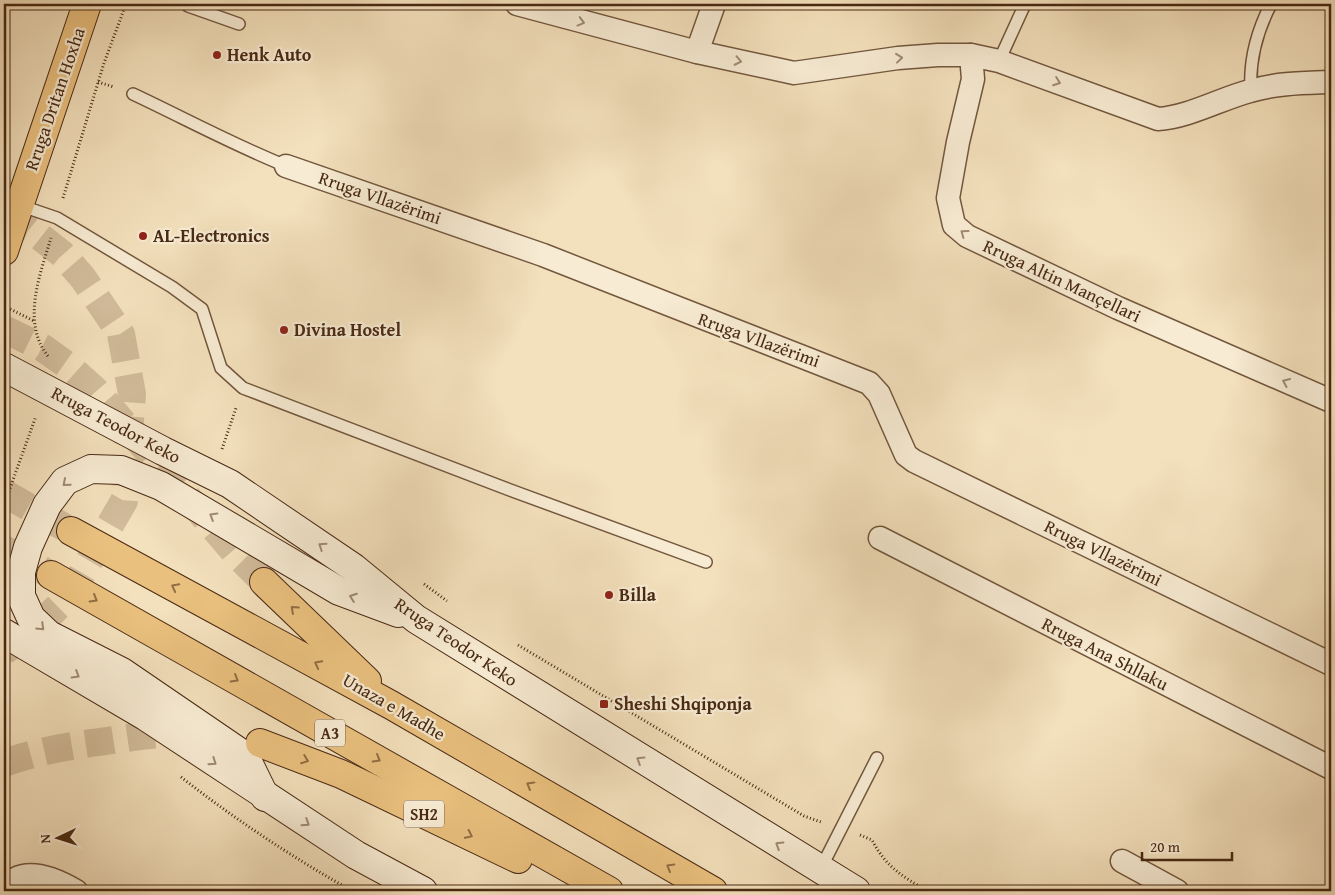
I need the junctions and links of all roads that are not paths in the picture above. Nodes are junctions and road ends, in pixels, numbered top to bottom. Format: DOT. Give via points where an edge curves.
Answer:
graph roads {
  1 [pos="87,4"];
  2 [pos="188,4"];
  3 [pos="517,4"];
  4 [pos="714,4"];
  5 [pos="1025,4"];
  6 [pos="1270,4"];
  7 [pos="239,24"];
  8 [pos="697,52"];
  9 [pos="971,56"];
  10 [pos="999,61"];
  11 [pos="1331,82"];
  12 [pos="1251,90"];
  13 [pos="133,94"];
  14 [pos="286,166"];
  15 [pos="20,205"];
  16 [pos="4,251"];
  17 [pos="4,367"];
  18 [pos="1331,401"];
  19 [pos="72,531"];
  20 [pos="880,538"];
  21 [pos="706,562"];
  22 [pos="51,575"];
  23 [pos="264,582"];
  24 [pos="416,619"];
  25 [pos="4,633"];
  26 [pos="1331,664"];
  27 [pos="392,705"];
  28 [pos="260,742"];
  29 [pos="876,758"];
  30 [pos="1331,768"];
  31 [pos="265,797"];
  32 [pos="1122,861"];
  33 [pos="820,870"];
  34 [pos="4,891"];
  35 [pos="76,891"];
  36 [pos="423,891"];
  37 [pos="586,891"];
  38 [pos="609,891"];
  39 [pos="712,891"];
  40 [pos="856,891"];
  41 [pos="1177,891"];
  1 -- 15 [label="main road, Rruga Dritan Hoxha"];
  2 -- 7 [label="lane"];
  3 -- 8 [label="street, one-way"];
  4 -- 8 [label="street"];
  5 -- 10 [label="lane"];
  6 -- 12 [label="lane" via="1253,50"];
  8 -- 9 [label="street, one-way" via="794,73 898,58"];
  9 -- 10 [label="street"];
  18 -- 9 [label="street, Rruga Altin Mançellari, one-way" via="1118,308 967,236 954,225 948,198 973,79"];
  10 -- 12 [label="street, one-way" via="1158,119 1170,118"];
  11 -- 12 [label="street" via="1275,85"];
  13 -- 14 [label="lane, Rruga Vllazërimi" via="240,148"];
  14 -- 26 [label="street, Rruga Vllazërimi" via="543,255 869,383 879,394 906,455 914,461"];
  15 -- 16 [label="main road, Rruga Dritan Hoxha"];
  15 -- 21 [label="lane" via="57,218 172,287 202,309 222,368 243,388"];
  24 -- 17 [label="main road, Rruga Teodor Keko, one-way" via="354,568 230,484"];
  27 -- 19 [label="main road, Unaza e Madhe, one-way"];
  20 -- 30 [label="street, Rruga Ana Shllaku"];
  22 -- 38 [label="main road, A3, one-way"];
  27 -- 23 [label="main road, one-way"];
  24 -- 31 [label="main road, one-way" via="339,591 161,486 122,470 91,469 65,480 46,505 28,547 21,596 31,618 48,635 122,672 245,756"];
  33 -- 24 [label="main road, Rruga Teodor Keko, one-way"];
  25 -- 31 [label="main road, one-way" via="145,716"];
  39 -- 27 [label="main road, Unaza e Madhe, one-way"];
  28 -- 37 [label="main road, SH2, one-way" via="341,774"];
  29 -- 33 [label="lane"];
  31 -- 36 [label="main road, one-way" via="356,855"];
  32 -- 41 [label="street"];
  33 -- 40 [label="main road, Rruga Teodor Keko"];
  34 -- 35 [label="street" via="14,879 32,875 48,878"];
}
